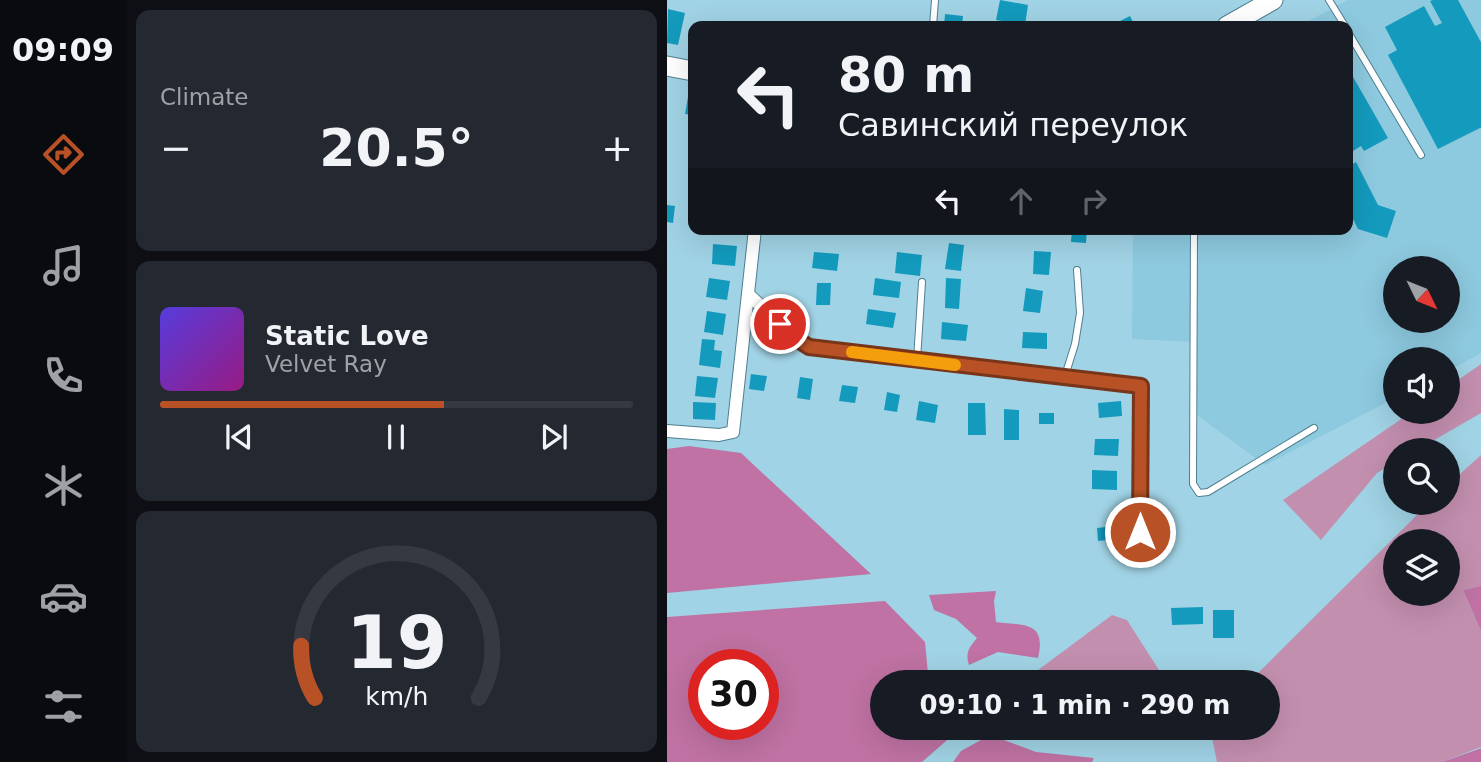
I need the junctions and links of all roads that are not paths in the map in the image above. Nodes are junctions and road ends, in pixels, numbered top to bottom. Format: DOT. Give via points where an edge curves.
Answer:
graph roads {
  1 [pos="935,0"];
  2 [pos="1273,0"];
  3 [pos="1329,0"];
  4 [pos="933,21"];
  5 [pos="1240,21"];
  6 [pos="1342,21"];
  7 [pos="1353,40"];
  8 [pos="667,66"];
  9 [pos="688,70"];
  10 [pos="1421,155"];
  11 [pos="754,235"];
  12 [pos="1194,235"];
  13 [pos="1077,270"];
  14 [pos="922,282"];
  15 [pos="749,295"];
  16 [pos="917,360"];
  17 [pos="1065,378"];
  18 [pos="1314,428"];
  19 [pos="667,431"];
  20 [pos="1140,532"];
  1 -- 4 [label="lane"];
  2 -- 5 [label="main road"];
  3 -- 6 [label="lane"];
  7 -- 10 [label="lane"];
  8 -- 9 [label="main road"];
  11 -- 15 [label="street"];
  12 -- 18 [label="lane" via="1193,484 1200,493 1208,492"];
  13 -- 17 [label="lane" via="1080,313"];
  14 -- 16 [label="lane"];
  15 -- 16 [label="street" via="809,347"];
  15 -- 19 [label="street" via="733,432"];
  16 -- 17 [label="street"];
  17 -- 20 [label="street" via="1141,386"];
}
